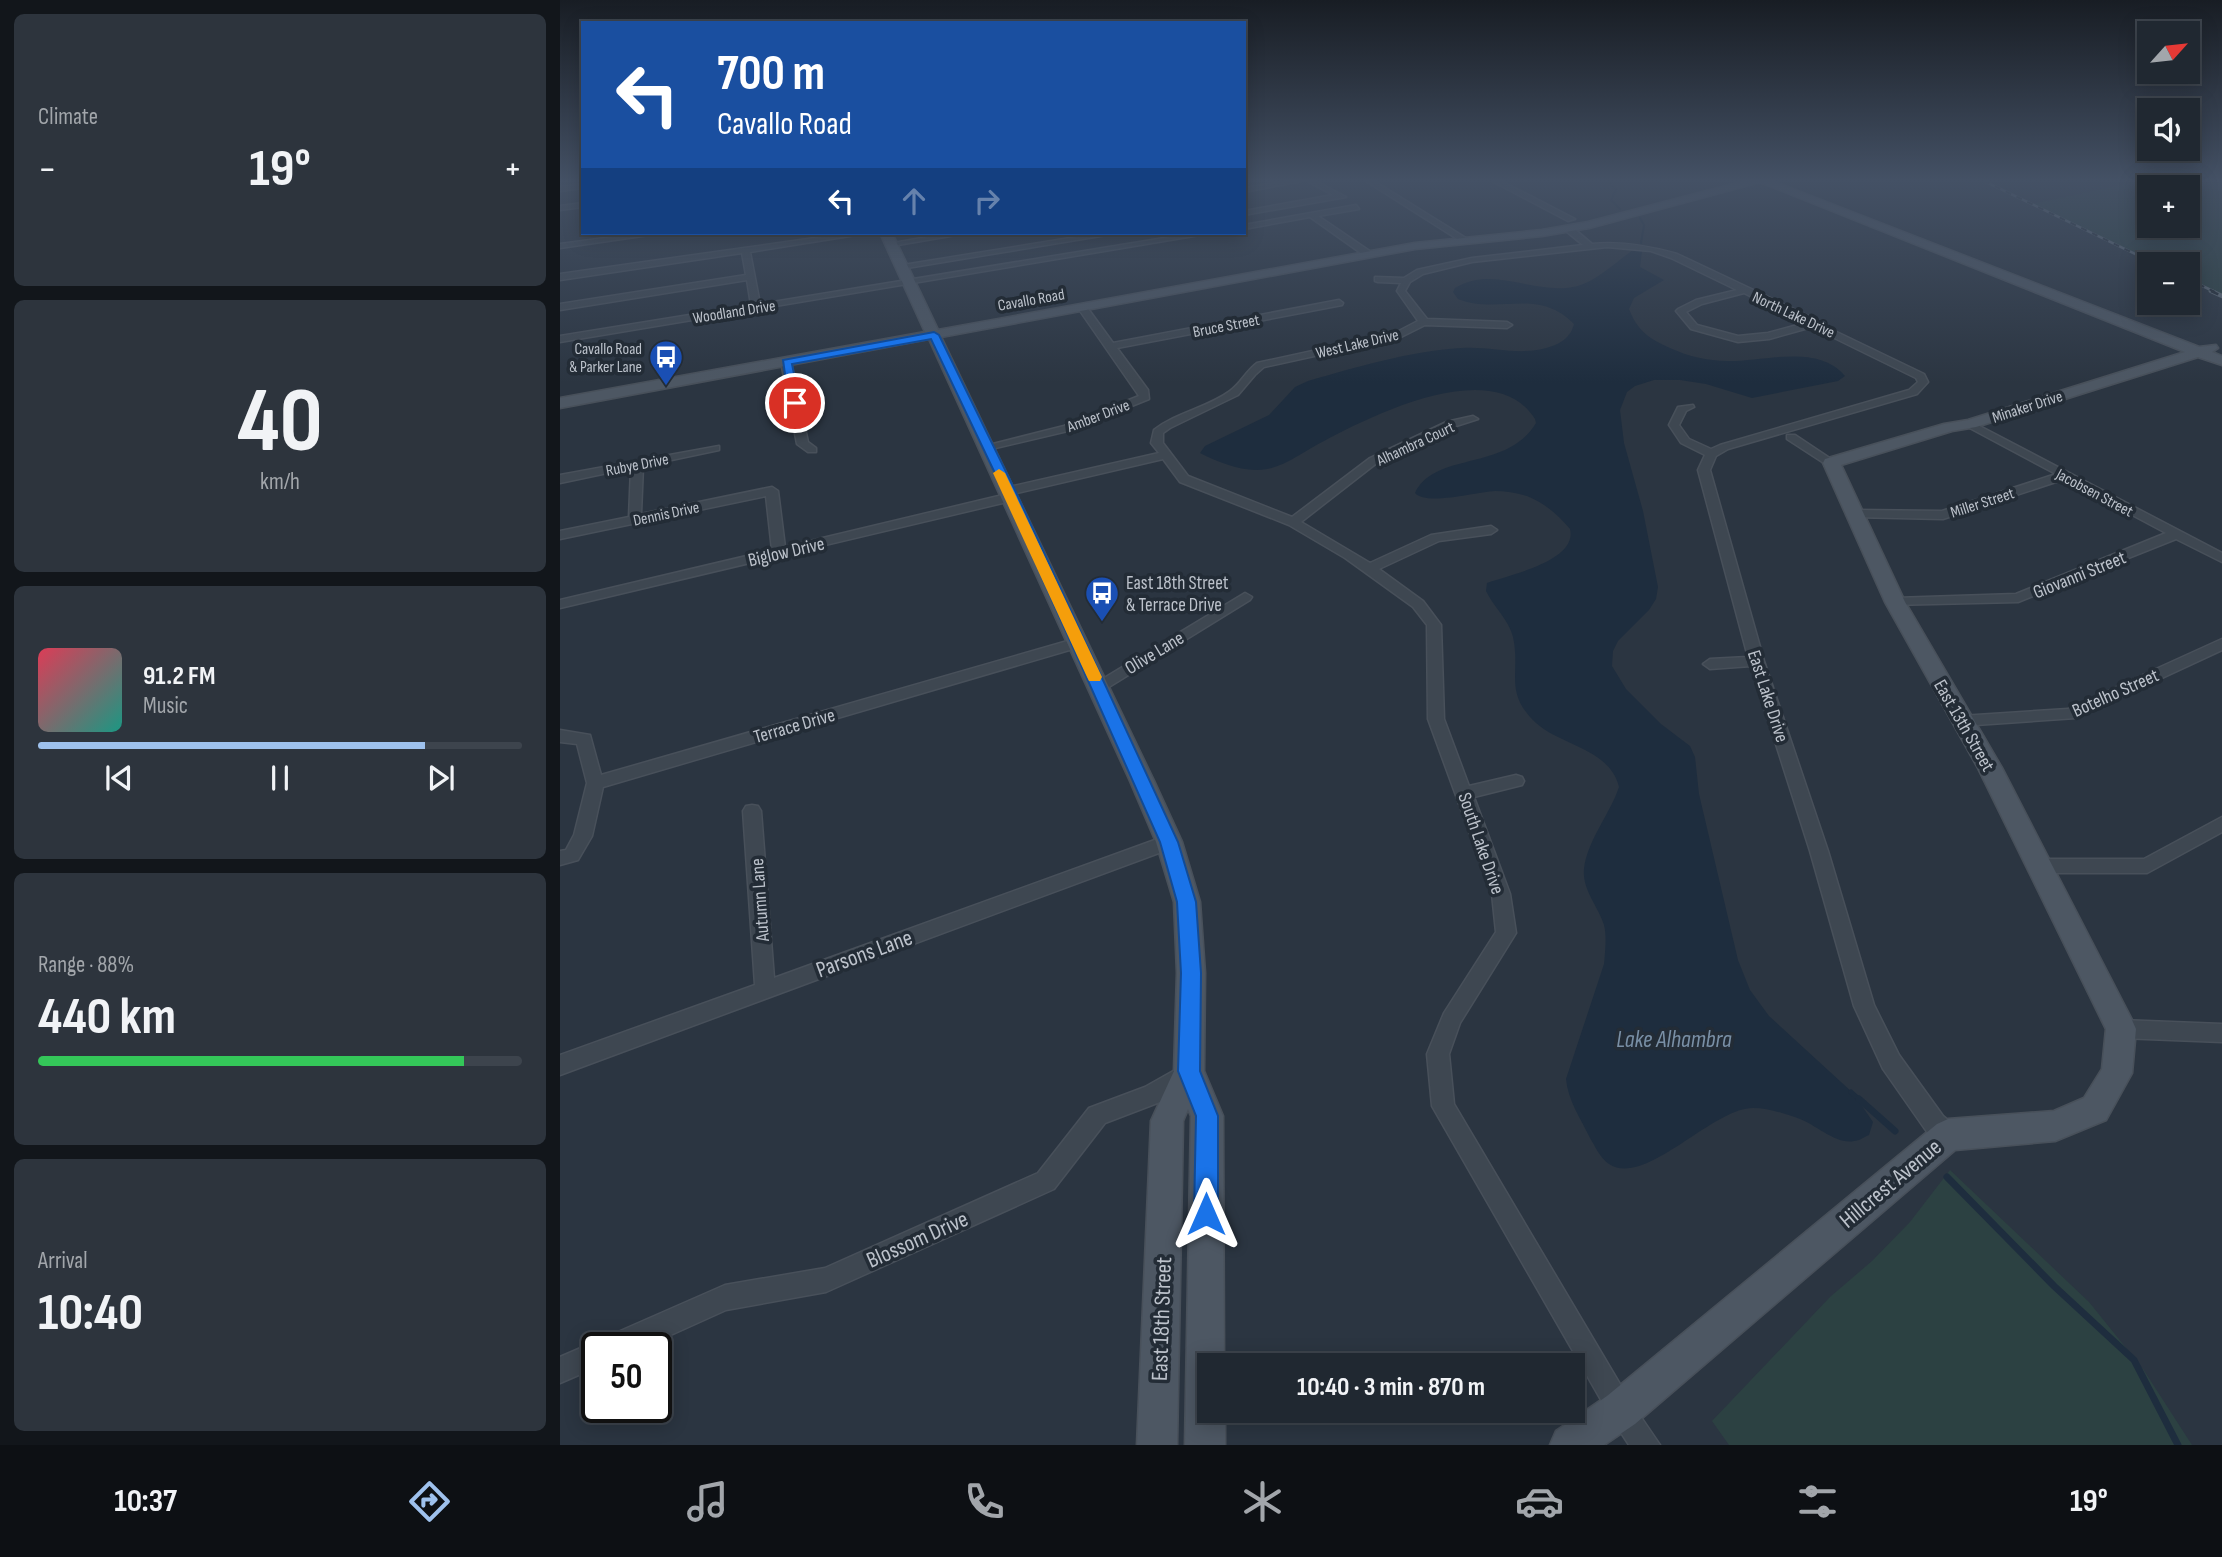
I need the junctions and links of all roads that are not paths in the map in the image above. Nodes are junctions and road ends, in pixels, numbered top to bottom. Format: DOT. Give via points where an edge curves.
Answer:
graph roads {
  1 [pos="757,248"];
  2 [pos="893,248"];
  3 [pos="1015,248"];
  4 [pos="1114,248"];
  5 [pos="1360,248"];
  6 [pos="1407,248"];
  7 [pos="1582,248"];
  8 [pos="1644,248"];
  9 [pos="1937,248"];
  10 [pos="1953,248"];
  11 [pos="746,250"];
  12 [pos="1368,254"];
  13 [pos="1951,254"];
  14 [pos="1993,264"];
  15 [pos="901,266"];
  16 [pos="560,277"];
  17 [pos="751,277"];
  18 [pos="1378,279"];
  19 [pos="1406,281"];
  20 [pos="908,282"];
  21 [pos="1743,290"];
  22 [pos="1339,303"];
  23 [pos="560,307"];
  24 [pos="756,307"];
  25 [pos="1083,308"];
  26 [pos="1423,322"];
  27 [pos="1816,323"];
  28 [pos="1507,326"];
  29 [pos="934,335"];
  30 [pos="560,339"];
  31 [pos="1112,346"];
  32 [pos="2213,349"];
  33 [pos="2222,361"];
  34 [pos="786,362"];
  35 [pos="560,403"];
  36 [pos="1689,407"];
  37 [pos="1473,419"];
  38 [pos="1970,424"];
  39 [pos="1791,437"];
  40 [pos="987,447"];
  41 [pos="715,448"];
  42 [pos="812,450"];
  43 [pos="1162,452"];
  44 [pos="1711,454"];
  45 [pos="1831,463"];
  46 [pos="637,464"];
  47 [pos="2063,476"];
  48 [pos="560,480"];
  49 [pos="1008,490"];
  50 [pos="1856,514"];
  51 [pos="635,519"];
  52 [pos="1293,522"];
  53 [pos="1491,530"];
  54 [pos="2176,534"];
  55 [pos="560,536"];
  56 [pos="779,552"];
  57 [pos="2222,558"];
  58 [pos="1371,568"];
  59 [pos="1245,597"];
  60 [pos="1895,603"];
  61 [pos="560,604"];
  62 [pos="1079,643"];
  63 [pos="2222,644"];
  64 [pos="1757,661"];
  65 [pos="1710,664"];
  66 [pos="1099,686"];
  67 [pos="1961,721"];
  68 [pos="560,736"];
  69 [pos="1516,781"];
  70 [pos="595,783"];
  71 [pos="1465,793"];
  72 [pos="752,811"];
  73 [pos="2222,824"];
  74 [pos="1169,842"];
  75 [pos="560,858"];
  76 [pos="2039,866"];
  77 [pos="765,989"];
  78 [pos="2120,1029"];
  79 [pos="2222,1034"];
  80 [pos="560,1065"];
  81 [pos="1189,1071"];
  82 [pos="1948,1135"];
  83 [pos="647,1332"];
  84 [pos="581,1361"];
  85 [pos="560,1370"];
  86 [pos="1621,1410"];
  87 [pos="1157,1445"];
  88 [pos="1205,1445"];
  89 [pos="1570,1445"];
  90 [pos="1646,1445"];
  1 -- 11 [label="street"];
  2 -- 15 [label="main road, East 18th Street"];
  3 -- 15 [label="street"];
  4 -- 20 [label="street, Woodland Drive"];
  5 -- 12 [label="street"];
  6 -- 12 [label="main road, Cavallo Road"];
  7 -- 19 [label="street, North Lake Drive" via="1442,265"];
  8 -- 21 [label="street, North Lake Drive" via="1661,251"];
  9 -- 13 [label="main road"];
  10 -- 14 [label="main road"];
  11 -- 16 [label="street"];
  11 -- 17 [label="street"];
  12 -- 25 [label="main road, Cavallo Road"];
  13 -- 14 [label="main road"];
  13 -- 32 [label="main road"];
  14 -- 32 [label="main road"];
  15 -- 20 [label="main road, East 18th Street"];
  17 -- 23 [label="street"];
  17 -- 24 [label="street"];
  18 -- 19 [label="street"];
  19 -- 26 [label="street, West Lake Drive" via="1401,291"];
  20 -- 24 [label="street, Woodland Drive"];
  20 -- 29 [label="main road, East 18th Street"];
  21 -- 27 [label="street, North Lake Drive"];
  21 -- 27 [label="street" via="1681,310 1694,327 1738,339"];
  22 -- 31 [label="street, Bruce Street"];
  24 -- 30 [label="street, Woodland Drive"];
  25 -- 29 [label="main road, Cavallo Road"];
  25 -- 31 [label="street, Amber Drive"];
  26 -- 28 [label="street"];
  26 -- 43 [label="street, West Lake Drive" via="1398,335 1261,365 1248,372 1236,392 1168,422 1158,432"];
  27 -- 44 [label="street, North Lake Drive" via="1908,369 1923,382 1913,392"];
  29 -- 34 [label="main road, Cavallo Road"];
  29 -- 40 [label="main road, East 18th Street"];
  31 -- 40 [label="street, Amber Drive" via="1145,397 1068,428"];
  32 -- 33 [label="main road"];
  32 -- 38 [label="main road, Minaker Drive"];
  34 -- 35 [label="main road, Cavallo Road"];
  34 -- 42 [label="street" via="803,444"];
  36 -- 44 [label="street" via="1682,409 1674,425 1685,441"];
  37 -- 52 [label="street, Alhambra Court" via="1450,424 1374,460"];
  38 -- 45 [label="main road, Minaker Drive"];
  38 -- 47 [label="street, Jacobsen Street"];
  39 -- 45 [label="street"];
  40 -- 49 [label="main road, East 18th Street"];
  41 -- 46 [label="street, Rubye Drive"];
  43 -- 49 [label="street, Biglow Drive"];
  43 -- 52 [label="street, South Lake Drive" via="1184,479"];
  44 -- 64 [label="street, East Lake Drive" via="1704,470"];
  45 -- 50 [label="main road, East 13th Street"];
  46 -- 48 [label="street, Rubye Drive"];
  46 -- 51 [label="street"];
  47 -- 50 [label="street, Miller Street" via="1943,515"];
  47 -- 54 [label="street, Jacobsen Street"];
  49 -- 56 [label="street, Biglow Drive"];
  49 -- 62 [label="main road, East 18th Street"];
  50 -- 60 [label="main road, East 13th Street"];
  51 -- 55 [label="street, Dennis Drive"];
  51 -- 56 [label="street, Dennis Drive" via="772,491"];
  52 -- 58 [label="street, South Lake Drive"];
  53 -- 58 [label="street" via="1436,538"];
  54 -- 57 [label="street, Jacobsen Street"];
  54 -- 60 [label="street, Giovanni Street" via="2018,598"];
  56 -- 61 [label="street, Biglow Drive"];
  58 -- 71 [label="street, South Lake Drive" via="1418,604 1434,625 1436,719"];
  59 -- 66 [label="street, Olive Lane"];
  60 -- 67 [label="main road, East 13th Street"];
  62 -- 66 [label="main road, East 18th Street"];
  62 -- 70 [label="street, Terrace Drive"];
  63 -- 67 [label="street, Botelho Street" via="2070,714"];
  64 -- 65 [label="street"];
  64 -- 82 [label="street, East Lake Drive" via="1864,1006 1891,1062"];
  66 -- 74 [label="main road, East 18th Street"];
  67 -- 76 [label="main road, East 13th Street"];
  68 -- 70 [label="street" via="584,740"];
  69 -- 71 [label="street"];
  70 -- 75 [label="street" via="583,836 572,855"];
  71 -- 86 [label="street, South Lake Drive" via="1501,894 1506,933 1451,1019 1442,1042 1438,1054 1443,1106"];
  72 -- 77 [label="street, Autumn Lane"];
  73 -- 76 [label="street" via="2147,866"];
  74 -- 77 [label="street, Parsons Lane"];
  74 -- 81 [label="main road, East 18th Street" via="1187,902"];
  76 -- 78 [label="main road, East 13th Street"];
  77 -- 80 [label="street, Parsons Lane"];
  78 -- 79 [label="street"];
  78 -- 82 [label="main road, Hillcrest Avenue" via="2117,1073 2095,1109 2055,1126"];
  81 -- 83 [label="street, Blossom Drive" via="1152,1095 1097,1115 1046,1181 826,1280 725,1298"];
  81 -- 87 [label="main road, East 18th Street" via="1167,1121"];
  81 -- 88 [label="main road, East 18th Street" via="1207,1116"];
  82 -- 86 [label="main road, Hillcrest Avenue"];
  84 -- 85 [label="street"];
  86 -- 89 [label="main road, Hillcrest Avenue"];
  86 -- 90 [label="street, South Lake Drive"];
}
